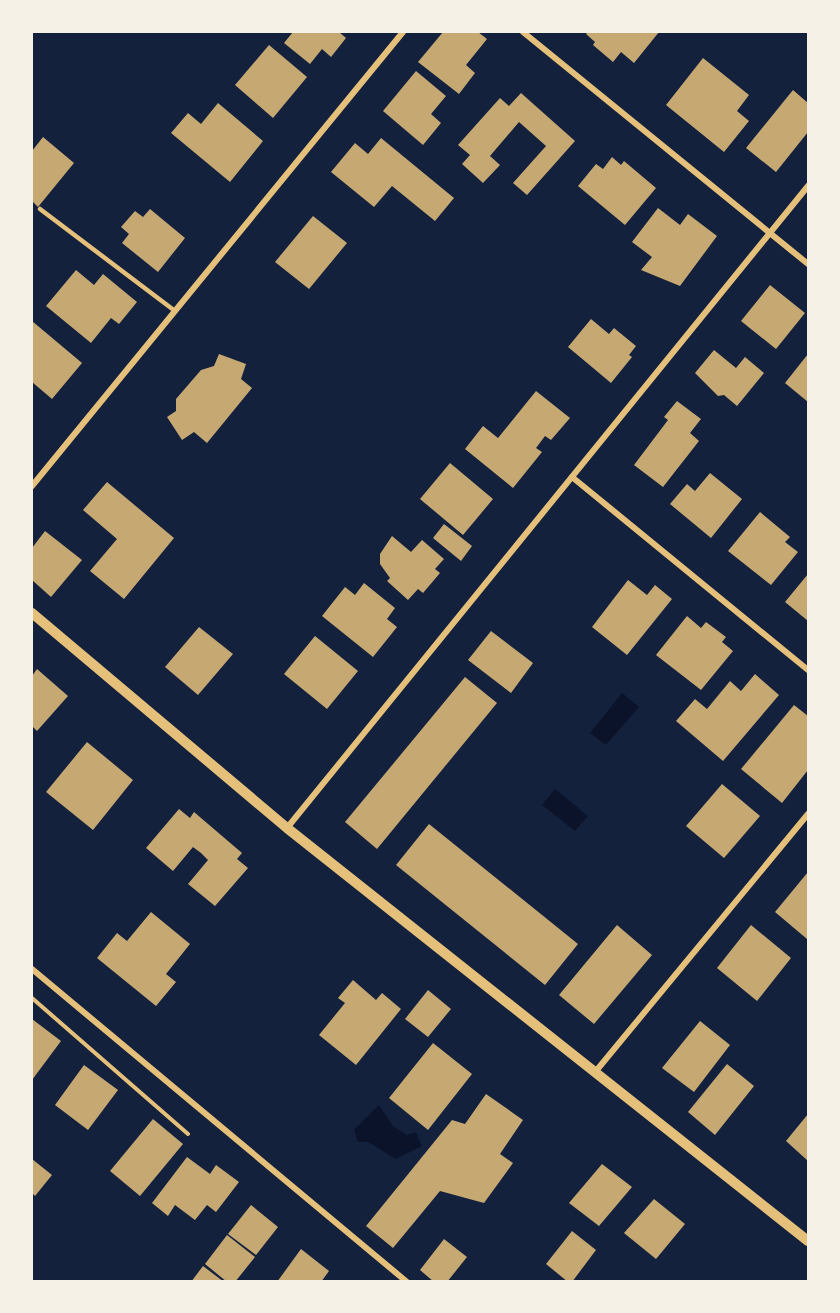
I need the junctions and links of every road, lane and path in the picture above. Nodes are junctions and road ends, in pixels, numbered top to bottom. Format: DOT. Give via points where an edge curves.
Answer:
graph roads {
  1 [pos="403,32"];
  2 [pos="523,32"];
  3 [pos="808,186"];
  4 [pos="40,209"];
  5 [pos="771,232"];
  6 [pos="808,264"];
  7 [pos="175,310"];
  8 [pos="572,477"];
  9 [pos="32,486"];
  10 [pos="32,613"];
  11 [pos="808,670"];
  12 [pos="808,814"];
  13 [pos="287,828"];
  14 [pos="32,969"];
  15 [pos="32,998"];
  16 [pos="596,1071"];
  17 [pos="188,1134"];
  18 [pos="808,1240"];
  19 [pos="407,1281"];
  1 -- 7 [label="street"];
  2 -- 5 [label="street"];
  3 -- 5 [label="street"];
  4 -- 7 [label="lane"];
  5 -- 6 [label="street"];
  5 -- 8 [label="street"];
  7 -- 9 [label="street"];
  8 -- 11 [label="street"];
  8 -- 13 [label="street"];
  10 -- 13 [label="street"];
  12 -- 16 [label="street"];
  13 -- 16 [label="street"];
  14 -- 19 [label="street"];
  15 -- 17 [label="path"];
  16 -- 18 [label="street"];
}
